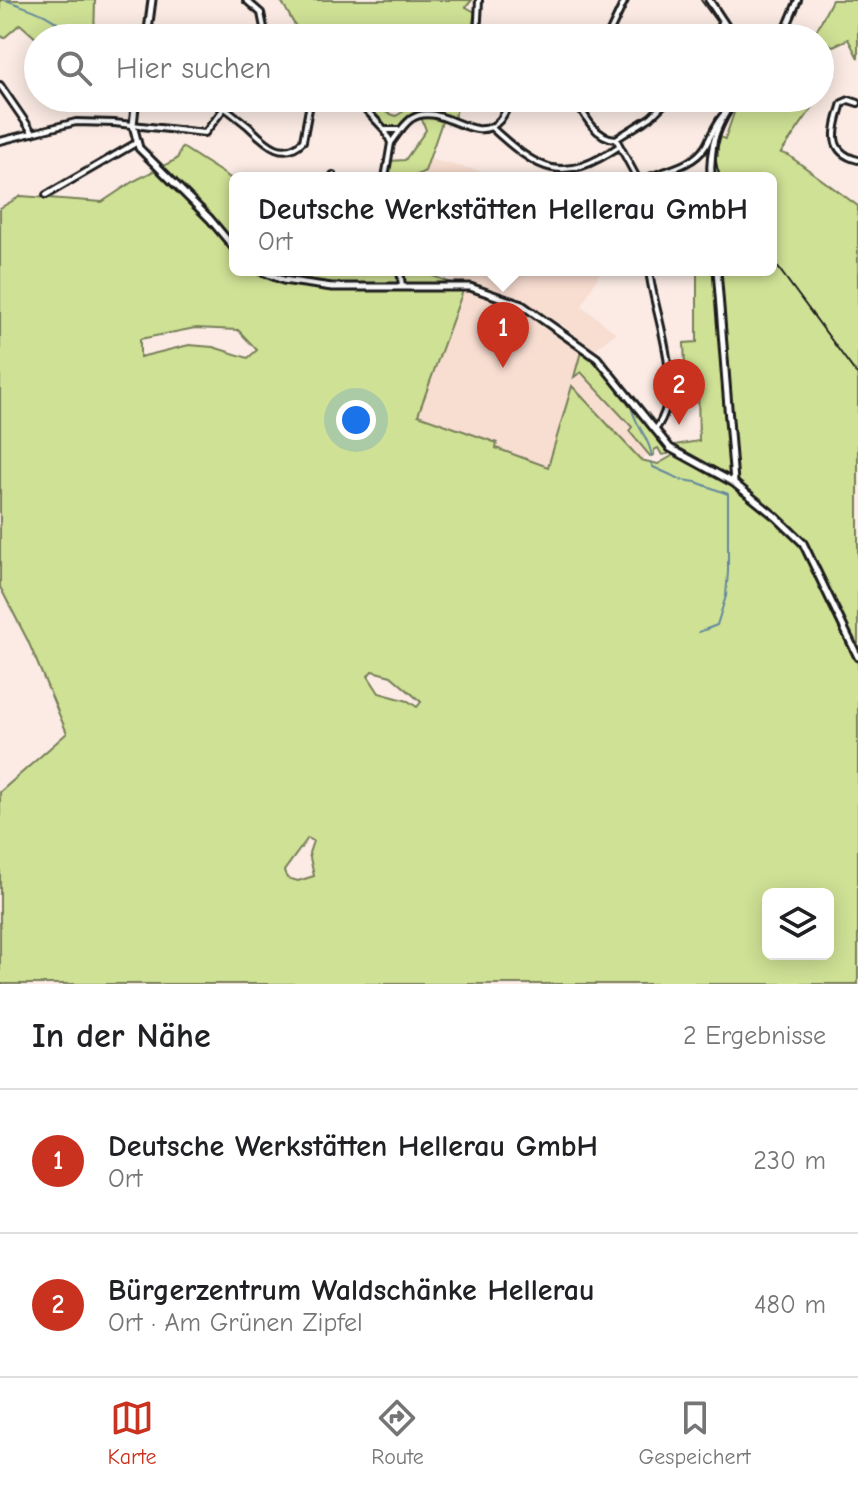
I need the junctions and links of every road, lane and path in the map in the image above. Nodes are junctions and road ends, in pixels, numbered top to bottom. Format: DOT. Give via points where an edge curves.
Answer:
graph roads {
  1 [pos="152,0"];
  2 [pos="246,0"];
  3 [pos="479,0"];
  4 [pos="625,0"];
  5 [pos="798,0"];
  6 [pos="713,2"];
  7 [pos="723,21"];
  8 [pos="149,24"];
  9 [pos="263,24"];
  10 [pos="478,24"];
  11 [pos="614,24"];
  12 [pos="721,24"];
  13 [pos="725,24"];
  14 [pos="788,24"];
  15 [pos="0,85"];
  16 [pos="858,103"];
  17 [pos="134,112"];
  18 [pos="221,112"];
  19 [pos="231,112"];
  20 [pos="308,112"];
  21 [pos="368,112"];
  22 [pos="504,112"];
  23 [pos="583,112"];
  24 [pos="656,112"];
  25 [pos="726,112"];
  26 [pos="727,112"];
  27 [pos="133,125"];
  28 [pos="491,127"];
  29 [pos="385,130"];
  30 [pos="401,130"];
  31 [pos="33,133"];
  32 [pos="616,139"];
  33 [pos="0,141"];
  34 [pos="136,143"];
  35 [pos="391,143"];
  36 [pos="618,147"];
  37 [pos="858,160"];
  38 [pos="386,172"];
  39 [pos="633,172"];
  40 [pos="662,172"];
  41 [pos="711,172"];
  42 [pos="46,195"];
  43 [pos="229,242"];
  44 [pos="269,276"];
  45 [pos="401,276"];
  46 [pos="650,276"];
  47 [pos="717,276"];
  48 [pos="402,286"];
  49 [pos="655,430"];
  50 [pos="732,464"];
  51 [pos="720,475"];
  52 [pos="734,483"];
  53 [pos="858,657"];
  1 -- 8 [label="street"];
  2 -- 9 [label="street" via="261,13"];
  3 -- 10 [label="street"];
  4 -- 11 [label="street"];
  5 -- 14 [label="street"];
  6 -- 7 [label="street"];
  7 -- 12 [label="street"];
  7 -- 13 [label="street"];
  15 -- 31 [label="street"];
  16 -- 37 [label="street" via="844,100 834,139 843,154"];
  17 -- 27 [label="street"];
  18 -- 27 [label="street" via="205,133"];
  19 -- 20 [label="street" via="282,151 303,141"];
  21 -- 29 [label="street"];
  22 -- 28 [label="street"];
  23 -- 32 [label="street" via="598,131"];
  24 -- 32 [label="street"];
  25 -- 40 [label="street" via="702,150"];
  26 -- 41 [label="street" via="712,151"];
  27 -- 31 [label="street" via="76,122"];
  27 -- 34 [label="street"];
  28 -- 30 [label="street" via="473,130 431,113 410,120"];
  28 -- 36 [label="street" via="519,151 560,170 588,165"];
  29 -- 30 [label="street"];
  29 -- 35 [label="street"];
  30 -- 35 [label="street"];
  31 -- 33 [label="street"];
  32 -- 36 [label="street"];
  34 -- 42 [label="street"];
  34 -- 43 [label="street"];
  35 -- 38 [label="street"];
  36 -- 39 [label="street"];
  44 -- 48 [label="street" via="357,289"];
  45 -- 48 [label="street"];
  46 -- 49 [label="street" via="668,373 666,410"];
  47 -- 50 [label="street"];
  48 -- 49 [label="street" via="470,287 522,305 592,353"];
  49 -- 51 [label="street" via="675,452"];
  50 -- 51 [label="street"];
  50 -- 52 [label="street"];
  51 -- 52 [label="street"];
  52 -- 53 [label="street" via="803,543"];
}
